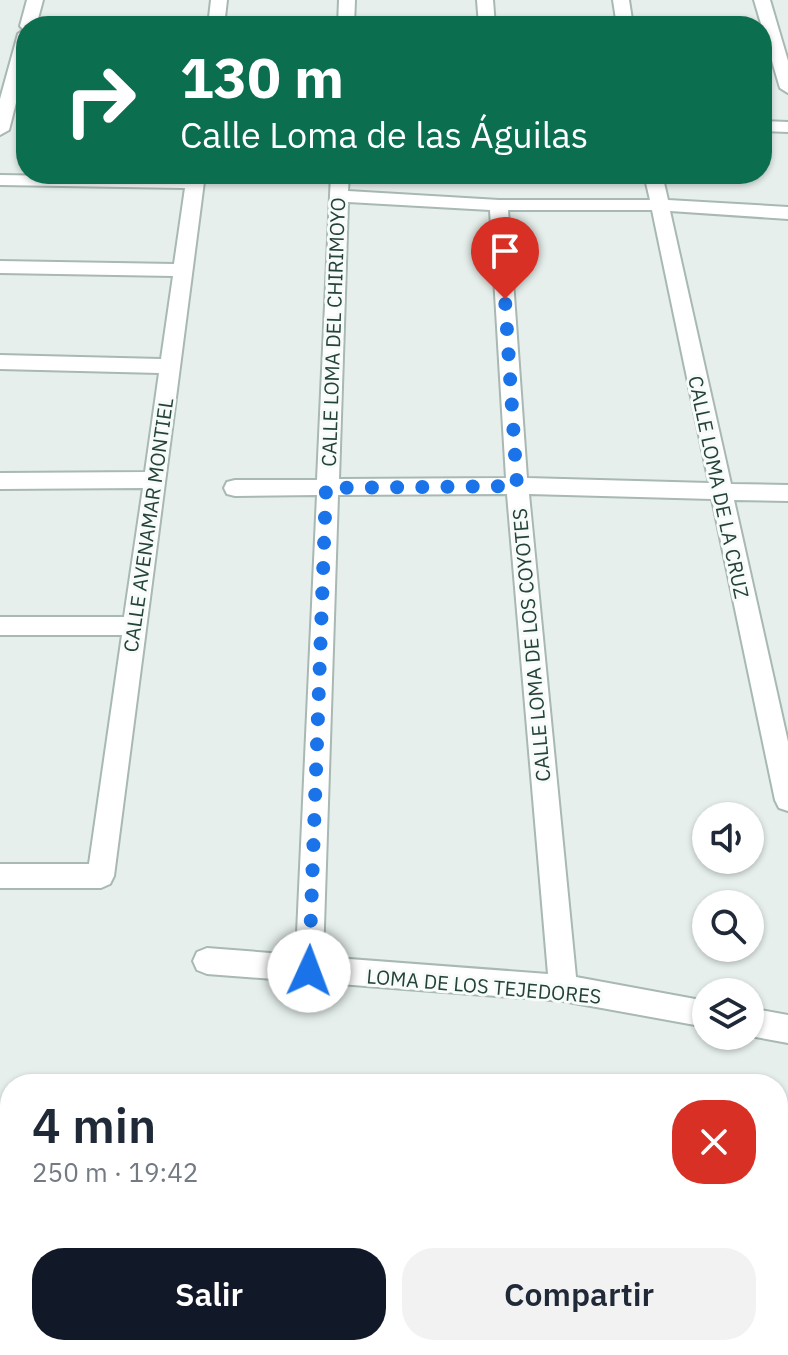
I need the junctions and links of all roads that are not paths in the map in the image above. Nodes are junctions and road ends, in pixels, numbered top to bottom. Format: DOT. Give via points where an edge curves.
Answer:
graph roads {
  1 [pos="772,34"];
  2 [pos="16,71"];
  3 [pos="788,88"];
  4 [pos="7,104"];
  5 [pos="16,104"];
  6 [pos="0,130"];
  7 [pos="194,184"];
  8 [pos="655,184"];
  9 [pos="339,185"];
  10 [pos="499,205"];
  11 [pos="659,205"];
  12 [pos="788,213"];
  13 [pos="0,267"];
  14 [pos="183,270"];
  15 [pos="0,362"];
  16 [pos="170,366"];
  17 [pos="154,480"];
  18 [pos="0,481"];
  19 [pos="517,486"];
  20 [pos="235,488"];
  21 [pos="326,488"];
  22 [pos="720,492"];
  23 [pos="788,493"];
  24 [pos="0,626"];
  25 [pos="135,626"];
  26 [pos="788,800"];
  27 [pos="0,876"];
  28 [pos="207,961"];
  29 [pos="309,971"];
  30 [pos="563,988"];
  31 [pos="692,1011"];
  32 [pos="764,1025"];
  33 [pos="788,1029"];
  1 -- 3 [label="street"];
  2 -- 4 [label="street"];
  4 -- 5 [label="street"];
  4 -- 6 [label="street"];
  7 -- 14 [label="street, CALLE AVENAMAR MONTIEL"];
  8 -- 11 [label="street, CALLE LOMA DE LA CRUZ"];
  9 -- 10 [label="street"];
  9 -- 21 [label="street, CALLE LOMA DEL CHIRIMOYO"];
  10 -- 11 [label="street"];
  10 -- 19 [label="street, CALLE LOMA DE LOS COYOTES"];
  11 -- 12 [label="street"];
  11 -- 22 [label="street, CALLE LOMA DE LA CRUZ"];
  13 -- 14 [label="street"];
  14 -- 16 [label="street, CALLE AVENAMAR MONTIEL"];
  15 -- 16 [label="street"];
  16 -- 17 [label="street, CALLE AVENAMAR MONTIEL"];
  17 -- 18 [label="street"];
  17 -- 25 [label="street, CALLE AVENAMAR MONTIEL"];
  19 -- 21 [label="street"];
  19 -- 22 [label="street"];
  19 -- 30 [label="street, CALLE LOMA DE LOS COYOTES"];
  20 -- 21 [label="street"];
  21 -- 29 [label="street, CALLE LOMA DEL CHIRIMOYO"];
  22 -- 23 [label="street"];
  22 -- 26 [label="street, CALLE LOMA DE LA CRUZ"];
  24 -- 25 [label="street"];
  25 -- 27 [label="street, CALLE AVENAMAR MONTIEL" via="101,876"];
  28 -- 29 [label="street, LOMA DE LOS TEJEDORES"];
  29 -- 30 [label="street, LOMA DE LOS TEJEDORES"];
  30 -- 31 [label="street, LOMA DE LOS TEJEDORES"];
  32 -- 33 [label="street"];
}
